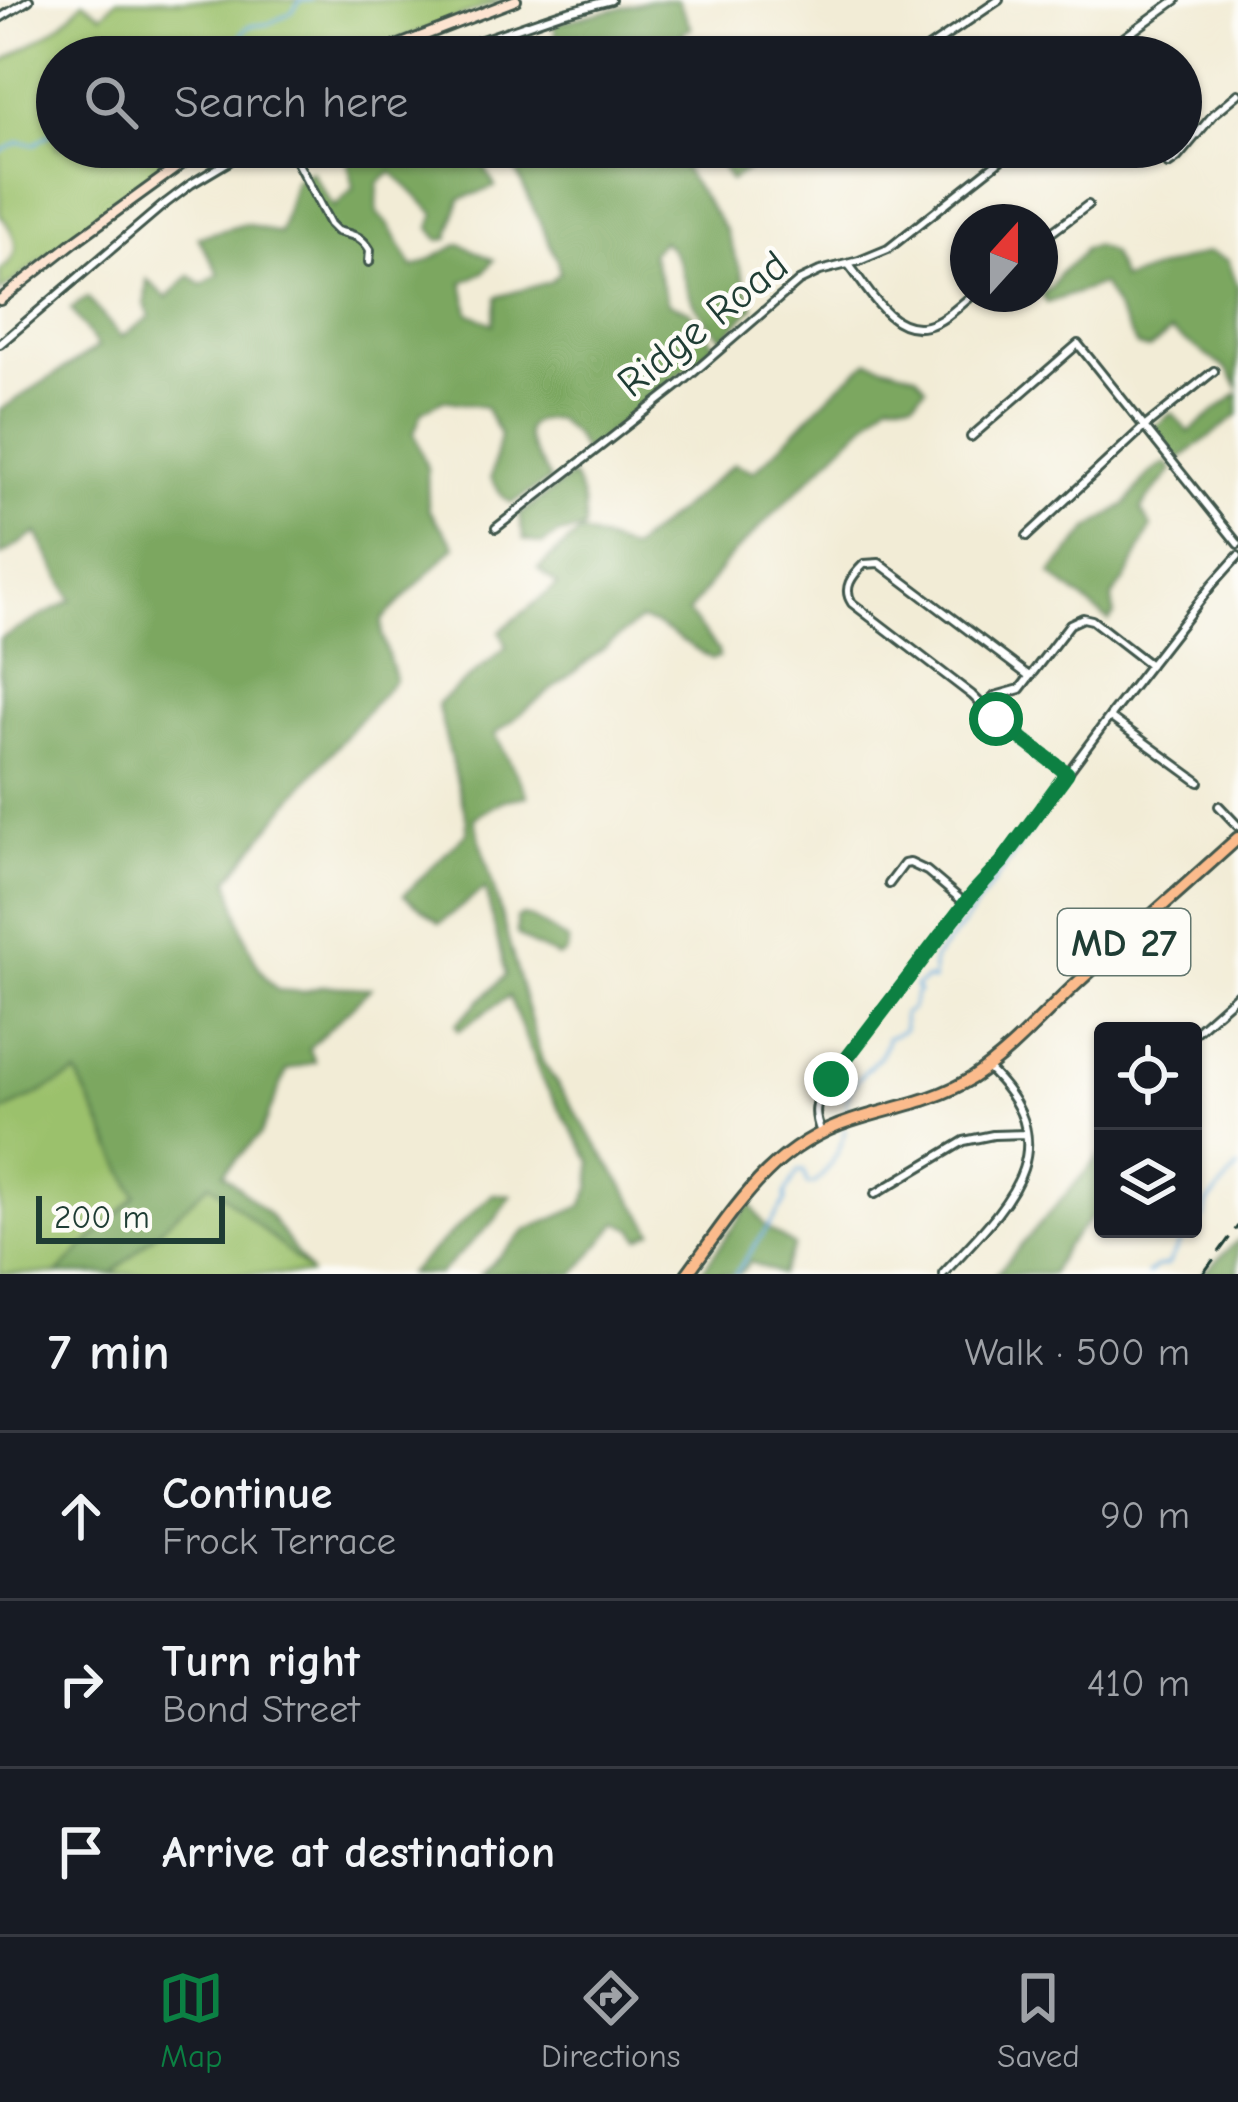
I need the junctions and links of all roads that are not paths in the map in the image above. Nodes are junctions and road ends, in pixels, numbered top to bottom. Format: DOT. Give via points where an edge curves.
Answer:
graph roads {
  1 [pos="29,0"];
  2 [pos="516,0"];
  3 [pos="611,0"];
  4 [pos="1000,0"];
  5 [pos="1176,0"];
  6 [pos="0,18"];
  7 [pos="423,36"];
  8 [pos="492,36"];
  9 [pos="946,36"];
  10 [pos="1126,36"];
  11 [pos="1238,94"];
  12 [pos="1202,129"];
  13 [pos="176,168"];
  14 [pos="218,168"];
  15 [pos="300,168"];
  16 [pos="991,168"];
  17 [pos="1088,205"];
  18 [pos="1058,228"];
  19 [pos="369,262"];
  20 [pos="850,265"];
  21 [pos="0,300"];
  22 [pos="950,312"];
  23 [pos="0,344"];
  24 [pos="1214,371"];
  25 [pos="1144,427"];
  26 [pos="970,436"];
  27 [pos="496,528"];
  28 [pos="1028,536"];
  29 [pos="1238,544"];
  30 [pos="1238,556"];
  31 [pos="1150,665"];
  32 [pos="1029,676"];
  33 [pos="985,706"];
  34 [pos="1110,716"];
  35 [pos="1067,773"];
  36 [pos="1199,782"];
  37 [pos="1219,806"];
  38 [pos="1238,826"];
  39 [pos="1238,838"];
  40 [pos="889,884"];
  41 [pos="966,904"];
  42 [pos="1238,994"];
  43 [pos="1202,1026"];
  44 [pos="986,1067"];
  45 [pos="821,1132"];
  46 [pos="1026,1134"];
  47 [pos="875,1194"];
  48 [pos="687,1274"];
  49 [pos="943,1274"];
  1 -- 6 [label="street"];
  2 -- 7 [label="main road"];
  3 -- 8 [label="street"];
  4 -- 9 [label="street"];
  5 -- 10 [label="street"];
  11 -- 12 [label="street"];
  13 -- 21 [label="main road"];
  14 -- 23 [label="street"];
  15 -- 19 [label="street" via="331,224 368,245"];
  16 -- 20 [label="street, Ridge Road" via="905,237"];
  17 -- 18 [label="street"];
  20 -- 22 [label="street" via="896,320 926,326"];
  20 -- 27 [label="street, Ridge Road" via="799,281"];
  24 -- 25 [label="street"];
  25 -- 26 [label="street" via="1078,344"];
  25 -- 28 [label="street"];
  25 -- 29 [label="street"];
  30 -- 31 [label="street"];
  31 -- 32 [label="street" via="1083,618"];
  31 -- 34 [label="street"];
  32 -- 33 [label="street" via="1018,691"];
  32 -- 33 [label="street" via="879,563 864,564 850,580 850,600"];
  33 -- 35 [label="street"];
  34 -- 35 [label="street"];
  34 -- 36 [label="street"];
  35 -- 41 [label="street"];
  37 -- 38 [label="street"];
  39 -- 44 [label="highway, MD 27"];
  40 -- 41 [label="street" via="910,862"];
  41 -- 45 [label="street" via="821,1092"];
  42 -- 43 [label="street"];
  44 -- 45 [label="highway, MD 27" via="935,1097"];
  44 -- 46 [label="street" via="1013,1098"];
  45 -- 48 [label="highway, MD 27" via="758,1180"];
  46 -- 47 [label="street" via="964,1141"];
  46 -- 49 [label="street" via="1015,1192"];
}
